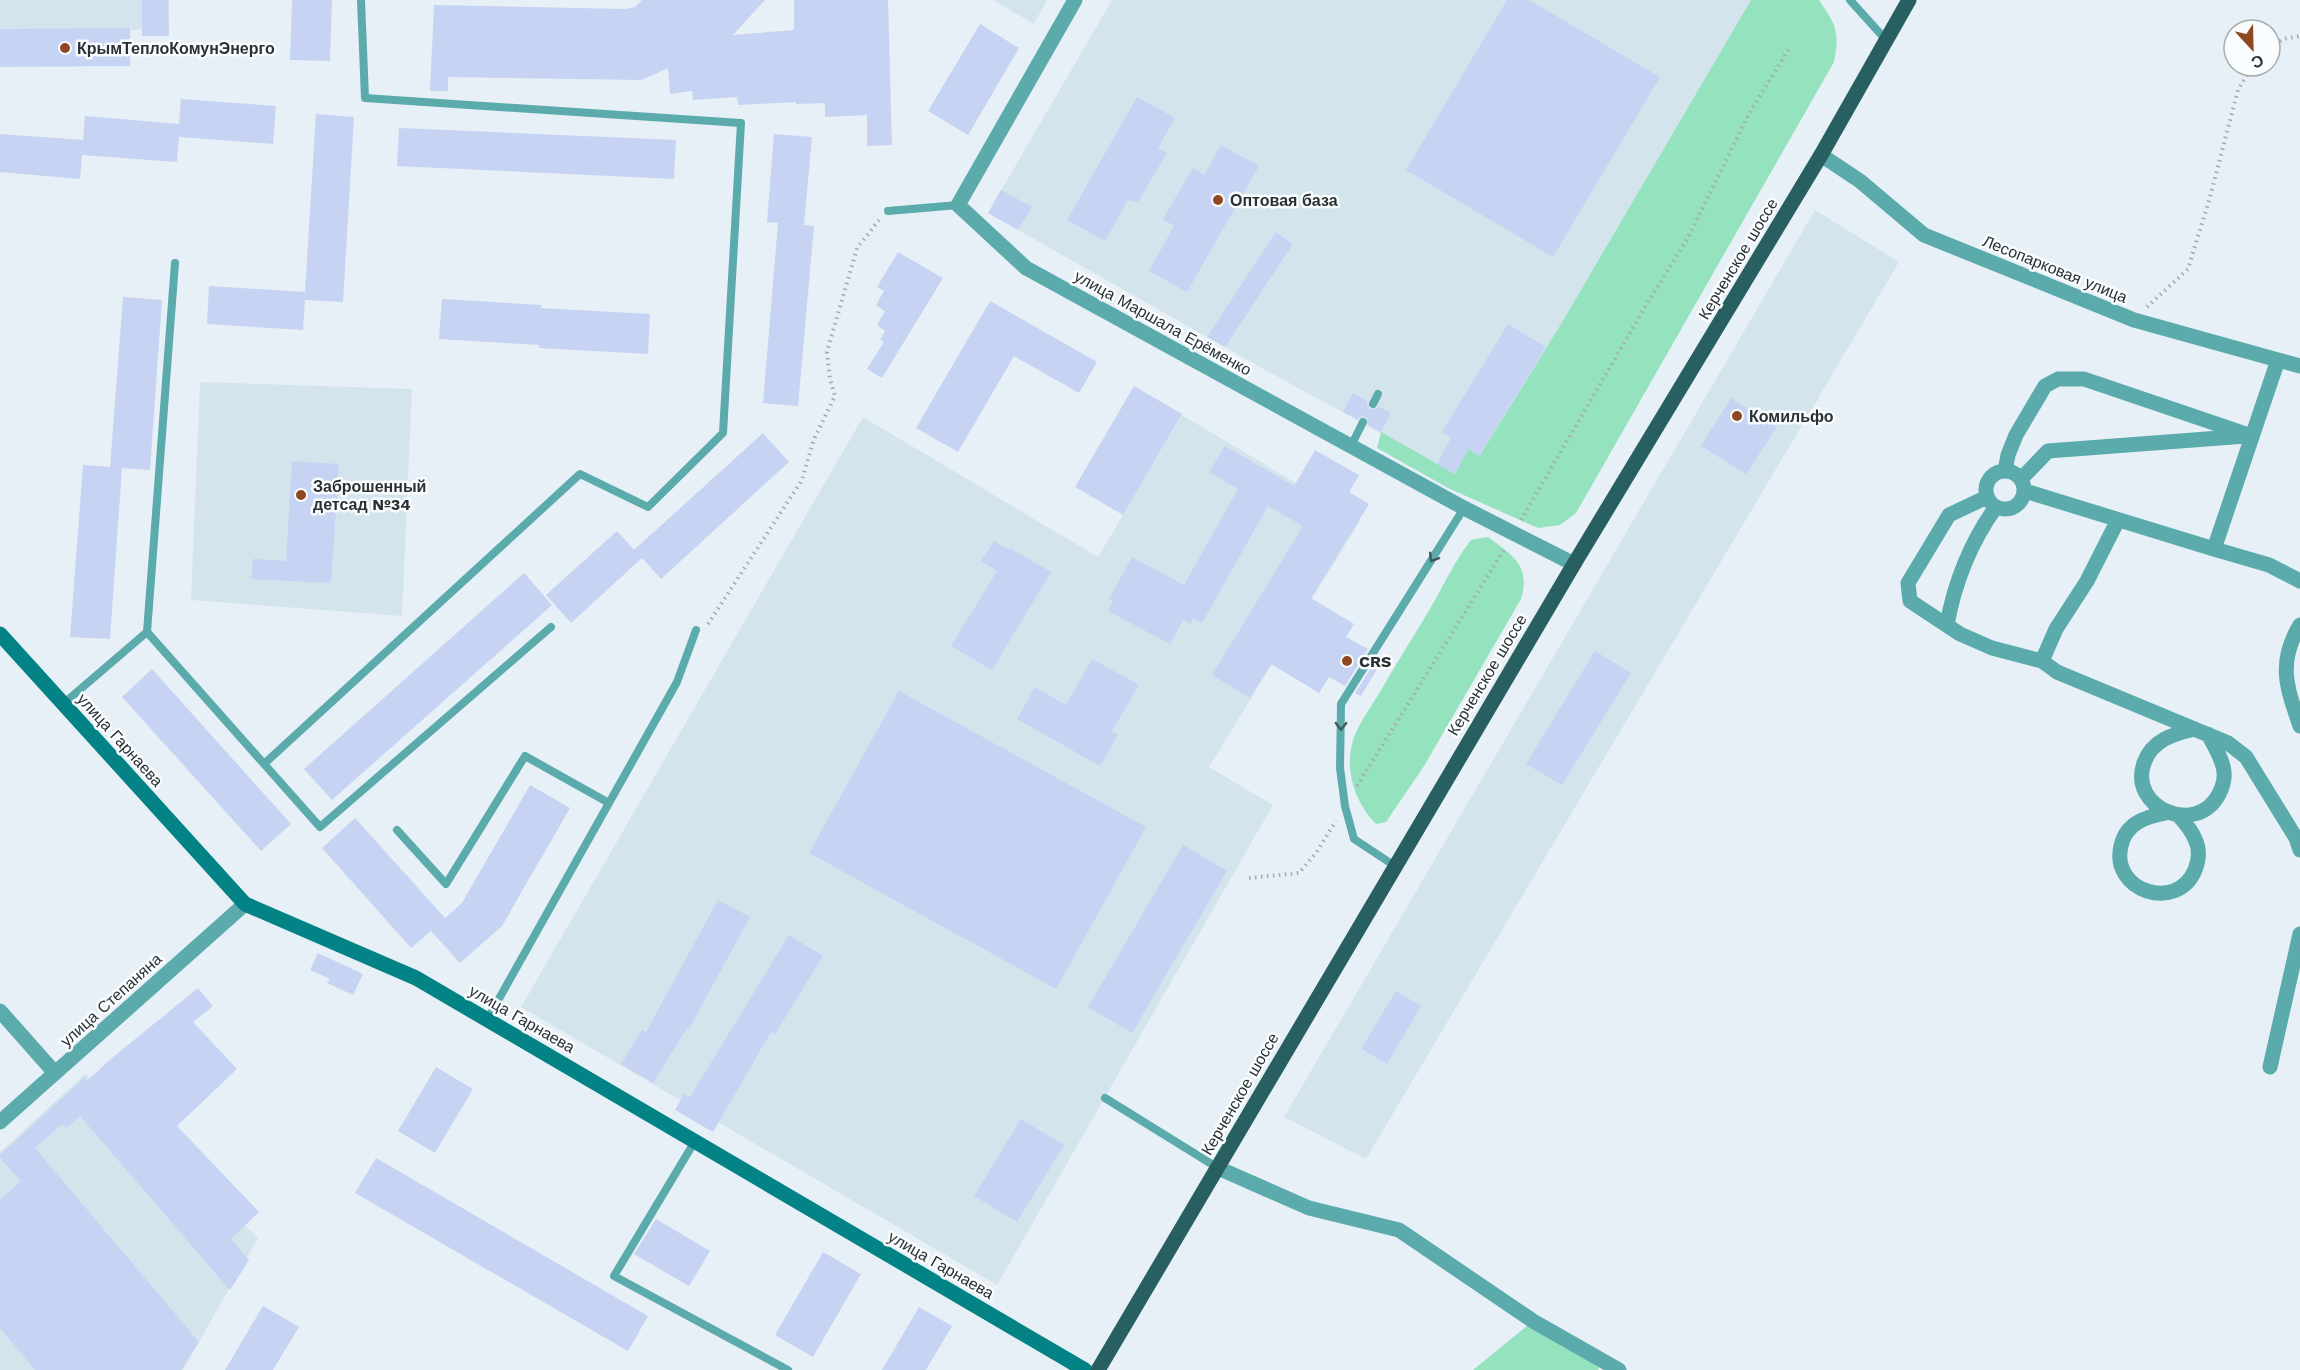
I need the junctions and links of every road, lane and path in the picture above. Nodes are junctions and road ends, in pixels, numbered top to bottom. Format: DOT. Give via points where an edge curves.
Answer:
graph roads {
  1 [pos="361,0"];
  2 [pos="1075,0"];
  3 [pos="1850,0"];
  4 [pos="1909,0"];
  5 [pos="2300,36"];
  6 [pos="1886,40"];
  7 [pos="2282,40"];
  8 [pos="1790,47"];
  9 [pos="2245,78"];
  10 [pos="1821,155"];
  11 [pos="958,205"];
  12 [pos="888,211"];
  13 [pos="175,263"];
  14 [pos="2134,320"];
  15 [pos="2278,360"];
  16 [pos="2300,366"];
  17 [pos="1378,394"];
  18 [pos="1373,404"];
  19 [pos="1363,423"];
  20 [pos="2252,436"];
  21 [pos="1351,446"];
  22 [pos="2005,471"];
  23 [pos="2023,485"];
  24 [pos="1992,502"];
  25 [pos="1464,508"];
  26 [pos="2118,520"];
  27 [pos="1513,533"];
  28 [pos="2214,549"];
  29 [pos="1574,564"];
  30 [pos="2300,581"];
  31 [pos="710,623"];
  32 [pos="1947,625"];
  33 [pos="2300,625"];
  34 [pos="551,627"];
  35 [pos="696,630"];
  36 [pos="147,632"];
  37 [pos="0,634"];
  38 [pos="2042,661"];
  39 [pos="63,704"];
  40 [pos="2300,726"];
  41 [pos="2201,731"];
  42 [pos="264,764"];
  43 [pos="609,802"];
  44 [pos="1345,806"];
  45 [pos="2173,814"];
  46 [pos="397,830"];
  47 [pos="2300,850"];
  48 [pos="1395,866"];
  49 [pos="1249,878"];
  50 [pos="245,904"];
  51 [pos="2300,934"];
  52 [pos="0,1011"];
  53 [pos="487,1020"];
  54 [pos="2270,1067"];
  55 [pos="55,1073"];
  56 [pos="1105,1098"];
  57 [pos="0,1122"];
  58 [pos="695,1142"];
  59 [pos="1218,1168"];
  60 [pos="788,1370"];
  61 [pos="1085,1370"];
  62 [pos="1098,1370"];
  63 [pos="1619,1370"];
  1 -- 42 [label="lane" via="365,99 741,123 723,433 648,507 580,474"];
  2 -- 11 [label="street"];
  3 -- 6 [label="lane"];
  4 -- 6 [label="main road, Керченское шоссе"];
  5 -- 7 [label="path"];
  6 -- 10 [label="main road, Керченское шоссе"];
  8 -- 27 [label="path" via="1749,114 1689,236"];
  9 -- 14 [label="path" via="2238,90 2188,269"];
  10 -- 14 [label="street, Лесопарковая улица" via="1860,181 1924,235"];
  10 -- 29 [label="main road, Керченское шоссе"];
  11 -- 12 [label="lane"];
  11 -- 21 [label="street, улица Маршала Ерёменко" via="1026,268"];
  12 -- 31 [label="path" via="857,248 827,352 835,396 814,438 802,480"];
  13 -- 36 [label="lane"];
  14 -- 15 [label="street, Лесопарковая улица"];
  15 -- 16 [label="street, Лесопарковая улица"];
  15 -- 20 [label="street"];
  17 -- 18 [label="lane"];
  19 -- 21 [label="lane"];
  20 -- 22 [label="street" via="2084,379 2058,379 2045,386 2016,435"];
  20 -- 23 [label="street" via="2048,451"];
  20 -- 28 [label="street"];
  21 -- 25 [label="street, улица Маршала Ерёменко"];
  22 -- 23 [label="street" via="2012,472"];
  22 -- 24 [label="street" via="1989,479 1986,491"];
  23 -- 24 [label="street" via="2019,503 2014,507 2008,509"];
  23 -- 26 [label="street"];
  24 -- 32 [label="street" via="1951,601"];
  24 -- 32 [label="street" via="1949,515 1908,583 1910,601"];
  25 -- 27 [label="street, улица Маршала Ерёменко"];
  25 -- 44 [label="lane, one-way" via="1341,704 1340,768"];
  26 -- 28 [label="street"];
  26 -- 38 [label="street"];
  27 -- 29 [label="street, улица Маршала Ерёменко"];
  27 -- 44 [label="path"];
  28 -- 30 [label="street" via="2269,565"];
  29 -- 48 [label="main road, Керченское шоссе"];
  32 -- 38 [label="street" via="1992,648"];
  33 -- 40 [label="street" via="2285,666"];
  34 -- 42 [label="lane" via="320,827"];
  35 -- 43 [label="lane" via="677,682"];
  36 -- 39 [label="lane"];
  36 -- 42 [label="lane"];
  37 -- 39 [label="street, улица Гарнаева"];
  38 -- 41 [label="street" via="2056,672"];
  39 -- 50 [label="street, улица Гарнаева"];
  41 -- 45 [label="street" via="2222,761 2222,787 2206,809 2193,815"];
  41 -- 45 [label="street" via="2179,732 2156,744 2142,766 2146,794 2154,805"];
  41 -- 47 [label="street" via="2228,743 2246,757"];
  43 -- 46 [label="lane" via="525,756 446,884"];
  43 -- 53 [label="lane"];
  44 -- 48 [label="lane" via="1354,839"];
  44 -- 49 [label="path" via="1299,873"];
  45 -- 45 [label="street" via="2195,837 2198,863 2193,876 2172,892 2146,892 2134,886 2123,871 2119,852 2122,839 2139,820"];
  48 -- 59 [label="main road, Керченское шоссе"];
  50 -- 53 [label="street, улица Гарнаева" via="416,978"];
  50 -- 55 [label="street, улица Степаняна"];
  51 -- 54 [label="street"];
  52 -- 55 [label="street"];
  53 -- 58 [label="street, улица Гарнаева"];
  55 -- 57 [label="street, улица Степаняна"];
  56 -- 59 [label="lane"];
  58 -- 60 [label="lane" via="614,1276"];
  58 -- 61 [label="street, улица Гарнаева"];
  59 -- 62 [label="main road, Керченское шоссе"];
  59 -- 63 [label="street" via="1310,1208 1399,1230 1533,1321"];
}
